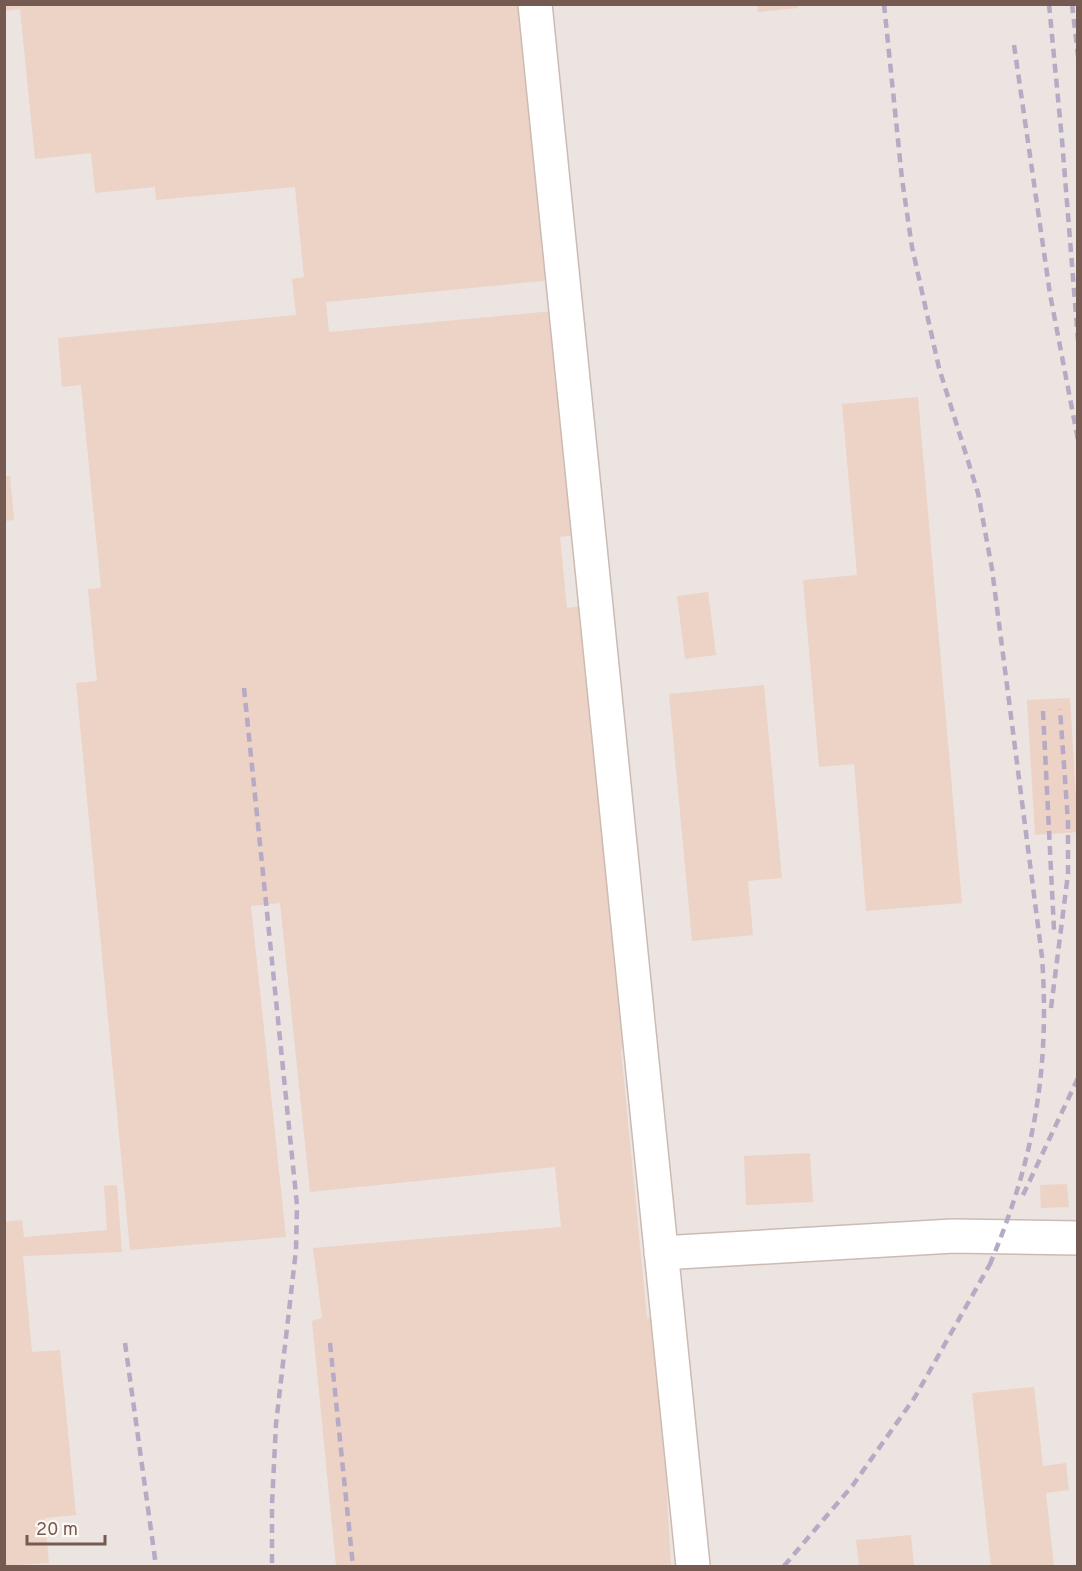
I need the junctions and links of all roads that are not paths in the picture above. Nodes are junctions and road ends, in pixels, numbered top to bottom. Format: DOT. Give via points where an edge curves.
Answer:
graph roads {
  1 [pos="535,4"];
  2 [pos="1077,1238"];
  3 [pos="661,1252"];
  4 [pos="693,1566"];
  1 -- 3 [label="lane"];
  2 -- 3 [label="lane" via="952,1236"];
  3 -- 4 [label="lane"];
}
